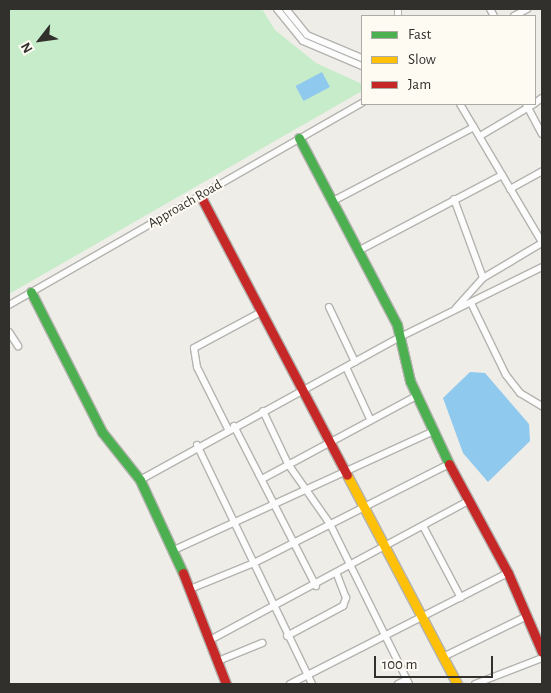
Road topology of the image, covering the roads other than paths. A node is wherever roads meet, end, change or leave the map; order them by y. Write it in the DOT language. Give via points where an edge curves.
graph roads {
  1 [pos="277,9"];
  2 [pos="286,9"];
  3 [pos="527,9"];
  4 [pos="516,15"];
  5 [pos="361,58"];
  6 [pos="361,66"];
  7 [pos="361,104"];
  8 [pos="461,105"];
  9 [pos="531,105"];
  10 [pos="474,127"];
  11 [pos="542,134"];
  12 [pos="480,136"];
  13 [pos="300,138"];
  14 [pos="542,171"];
  15 [pos="502,175"];
  16 [pos="510,189"];
  17 [pos="200,195"];
  18 [pos="454,199"];
  19 [pos="333,201"];
  20 [pos="542,243"];
  21 [pos="358,251"];
  22 [pos="542,267"];
  23 [pos="483,278"];
  24 [pos="31,292"];
  25 [pos="471,303"];
  26 [pos="9,305"];
  27 [pos="329,307"];
  28 [pos="454,311"];
  29 [pos="262,312"];
  30 [pos="9,332"];
  31 [pos="400,338"];
  32 [pos="18,346"];
  33 [pos="355,362"];
  34 [pos="346,367"];
  35 [pos="303,391"];
  36 [pos="416,396"];
  37 [pos="542,406"];
  38 [pos="262,411"];
  39 [pos="370,419"];
  40 [pos="231,428"];
  41 [pos="432,432"];
  42 [pos="329,441"];
  43 [pos="197,445"];
  44 [pos="288,464"];
  45 [pos="447,465"];
  46 [pos="347,475"];
  47 [pos="262,479"];
  48 [pos="140,480"];
  49 [pos="307,493"];
  50 [pos="468,501"];
  51 [pos="277,506"];
  52 [pos="364,506"];
  53 [pos="236,524"];
  54 [pos="330,524"];
  55 [pos="423,526"];
  56 [pos="295,542"];
  57 [pos="386,547"];
  58 [pos="174,550"];
  59 [pos="254,563"];
  60 [pos="350,567"];
  61 [pos="337,574"];
  62 [pos="508,574"];
  63 [pos="316,586"];
  64 [pos="190,589"];
  65 [pos="460,598"];
  66 [pos="274,608"];
  67 [pos="527,616"];
  68 [pos="422,618"];
  69 [pos="287,636"];
  70 [pos="385,637"];
  71 [pos="210,640"];
  72 [pos="262,643"];
  73 [pos="542,652"];
  74 [pos="443,657"];
  75 [pos="542,658"];
  76 [pos="218,661"];
  77 [pos="307,675"];
  78 [pos="408,682"];
  79 [pos="226,684"];
  80 [pos="290,684"];
  81 [pos="312,684"];
  82 [pos="398,684"];
  83 [pos="457,684"];
  84 [pos="475,684"];
  1 -- 6 [label="street" via="303,41"];
  2 -- 5 [label="street" via="307,35"];
  3 -- 4 [label="street"];
  7 -- 13 [label="street, Approach Road"];
  8 -- 10 [label="street"];
  9 -- 11 [label="street"];
  9 -- 12 [label="street"];
  10 -- 12 [label="street"];
  10 -- 19 [label="street"];
  12 -- 15 [label="street"];
  13 -- 17 [label="street, Approach Road"];
  13 -- 19 [label="street"];
  14 -- 16 [label="street"];
  15 -- 16 [label="street"];
  15 -- 18 [label="street"];
  16 -- 20 [label="street"];
  17 -- 24 [label="street, Approach Road"];
  17 -- 29 [label="street"];
  18 -- 21 [label="street"];
  18 -- 23 [label="street"];
  19 -- 21 [label="street"];
  20 -- 23 [label="street"];
  21 -- 31 [label="street"];
  22 -- 25 [label="street"];
  23 -- 28 [label="street"];
  24 -- 26 [label="street, Approach Road"];
  24 -- 48 [label="street" via="102,432"];
  25 -- 28 [label="street"];
  25 -- 37 [label="street" via="506,375 520,393"];
  27 -- 33 [label="street"];
  28 -- 31 [label="street"];
  29 -- 35 [label="street"];
  29 -- 40 [label="street" via="194,348 196,366"];
  30 -- 32 [label="street"];
  31 -- 33 [label="street"];
  31 -- 36 [label="street"];
  33 -- 34 [label="street"];
  34 -- 35 [label="street"];
  34 -- 39 [label="street"];
  35 -- 38 [label="street"];
  35 -- 42 [label="street"];
  36 -- 39 [label="street"];
  36 -- 41 [label="street"];
  38 -- 40 [label="street"];
  38 -- 44 [label="street"];
  39 -- 42 [label="street"];
  40 -- 43 [label="street"];
  40 -- 47 [label="street"];
  41 -- 45 [label="street"];
  41 -- 46 [label="street"];
  42 -- 44 [label="street"];
  42 -- 46 [label="street"];
  43 -- 48 [label="street"];
  43 -- 53 [label="street"];
  44 -- 47 [label="street"];
  44 -- 49 [label="street"];
  45 -- 50 [label="street"];
  45 -- 52 [label="street"];
  46 -- 49 [label="street"];
  46 -- 52 [label="street"];
  47 -- 51 [label="street"];
  48 -- 58 [label="street"];
  49 -- 51 [label="street"];
  49 -- 54 [label="street"];
  50 -- 55 [label="street"];
  50 -- 62 [label="street"];
  51 -- 53 [label="street"];
  51 -- 56 [label="street"];
  52 -- 54 [label="street"];
  52 -- 57 [label="street"];
  53 -- 58 [label="street"];
  53 -- 59 [label="street"];
  54 -- 56 [label="street"];
  54 -- 60 [label="street"];
  55 -- 57 [label="street"];
  55 -- 65 [label="street"];
  56 -- 59 [label="street"];
  56 -- 63 [label="street"];
  57 -- 60 [label="street"];
  57 -- 68 [label="street"];
  58 -- 64 [label="street"];
  59 -- 64 [label="street"];
  59 -- 66 [label="street"];
  60 -- 61 [label="street"];
  60 -- 70 [label="street"];
  61 -- 63 [label="street"];
  61 -- 69 [label="street" via="346,598 343,606"];
  62 -- 65 [label="street"];
  62 -- 67 [label="street"];
  63 -- 66 [label="street"];
  64 -- 71 [label="street"];
  65 -- 68 [label="street"];
  66 -- 69 [label="street"];
  66 -- 71 [label="street"];
  67 -- 73 [label="street"];
  67 -- 74 [label="street"];
  68 -- 70 [label="street"];
  68 -- 74 [label="street"];
  69 -- 77 [label="street"];
  70 -- 77 [label="street"];
  70 -- 78 [label="street"];
  71 -- 76 [label="street"];
  72 -- 76 [label="street"];
  74 -- 83 [label="street"];
  75 -- 84 [label="street"];
  76 -- 79 [label="street"];
  77 -- 80 [label="street"];
  77 -- 81 [label="street"];
  78 -- 82 [label="street"];
}
